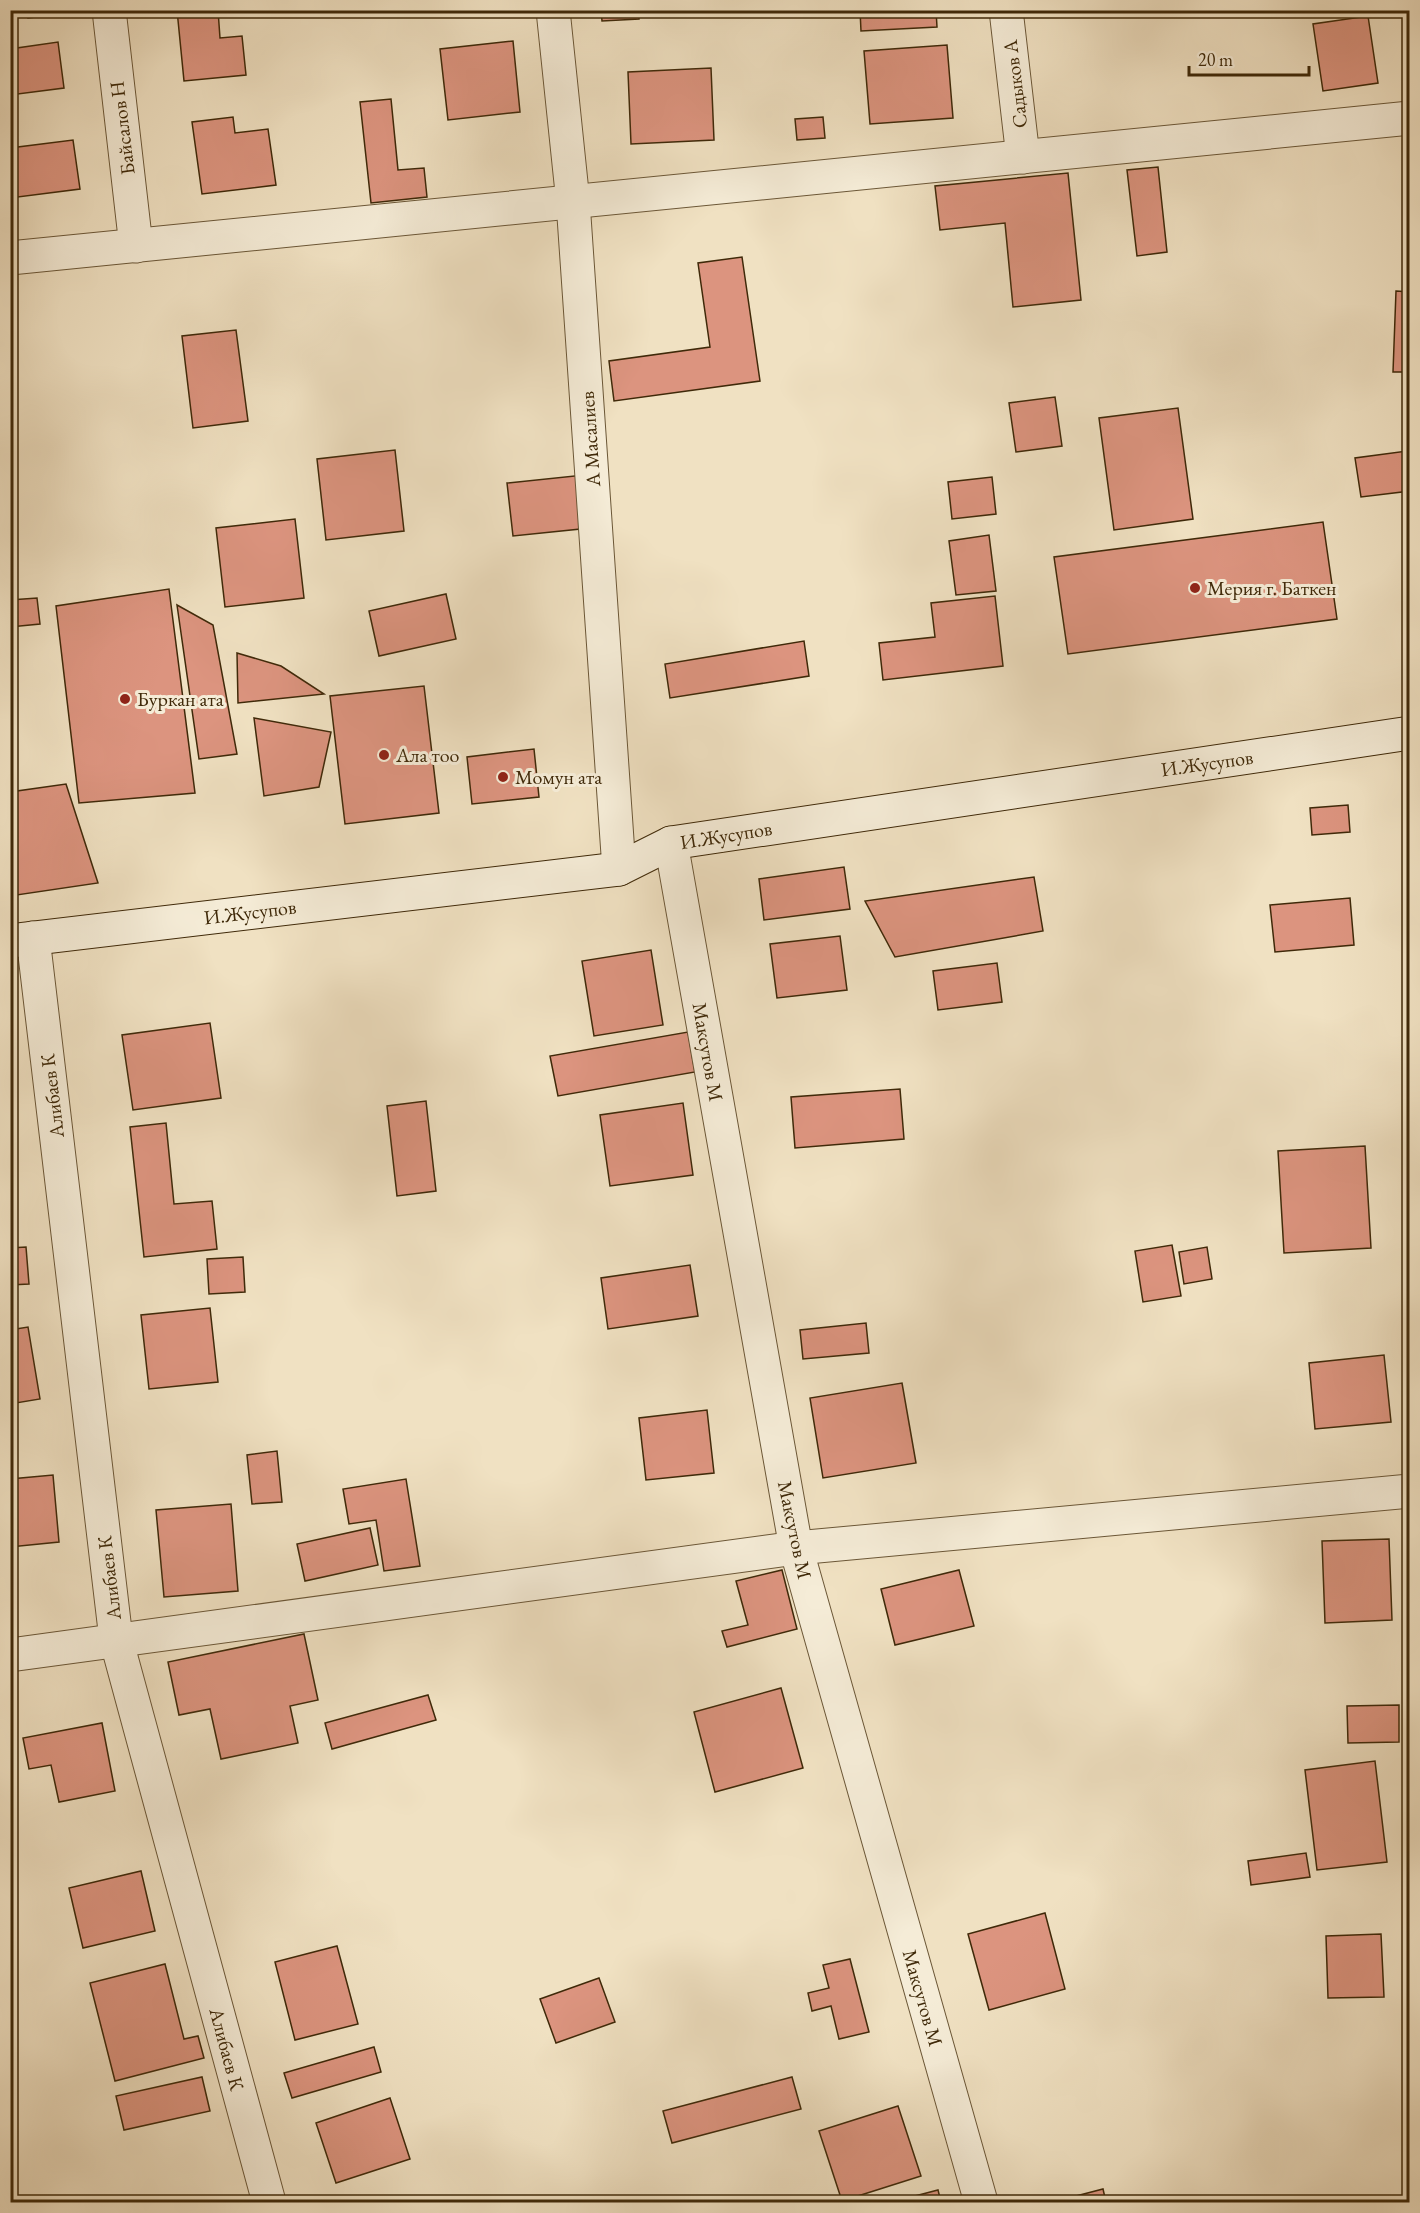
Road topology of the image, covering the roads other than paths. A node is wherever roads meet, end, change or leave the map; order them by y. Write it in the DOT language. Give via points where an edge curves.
graph roads {
  1 [pos="109,10"];
  2 [pos="553,10"];
  3 [pos="1006,10"];
  4 [pos="1410,118"];
  5 [pos="1023,157"];
  6 [pos="573,202"];
  7 [pos="136,246"];
  8 [pos="10,258"];
  9 [pos="1410,733"];
  10 [pos="671,843"];
  11 [pos="620,869"];
  12 [pos="22,939"];
  13 [pos="1410,1491"];
  14 [pos="796,1548"];
  15 [pos="116,1639"];
  16 [pos="10,1655"];
  17 [pos="269,2202"];
  18 [pos="981,2202"];
  1 -- 7 [label="street, Байсалов Н"];
  2 -- 6 [label="street, А Масалиев"];
  3 -- 5 [label="street, Садыков А"];
  4 -- 5 [label="street"];
  5 -- 6 [label="street"];
  6 -- 7 [label="street"];
  6 -- 11 [label="street, А Масалиев"];
  7 -- 8 [label="street"];
  9 -- 10 [label="street, И.Жусупов"];
  10 -- 11 [label="street, И.Жусупов"];
  10 -- 14 [label="street, Максутов М"];
  11 -- 12 [label="street, И.Жусупов"];
  12 -- 15 [label="street, Алибаев К"];
  13 -- 14 [label="street"];
  14 -- 15 [label="street"];
  14 -- 18 [label="street, Максутов М"];
  15 -- 16 [label="street"];
  15 -- 17 [label="street, Алибаев К"];
}
